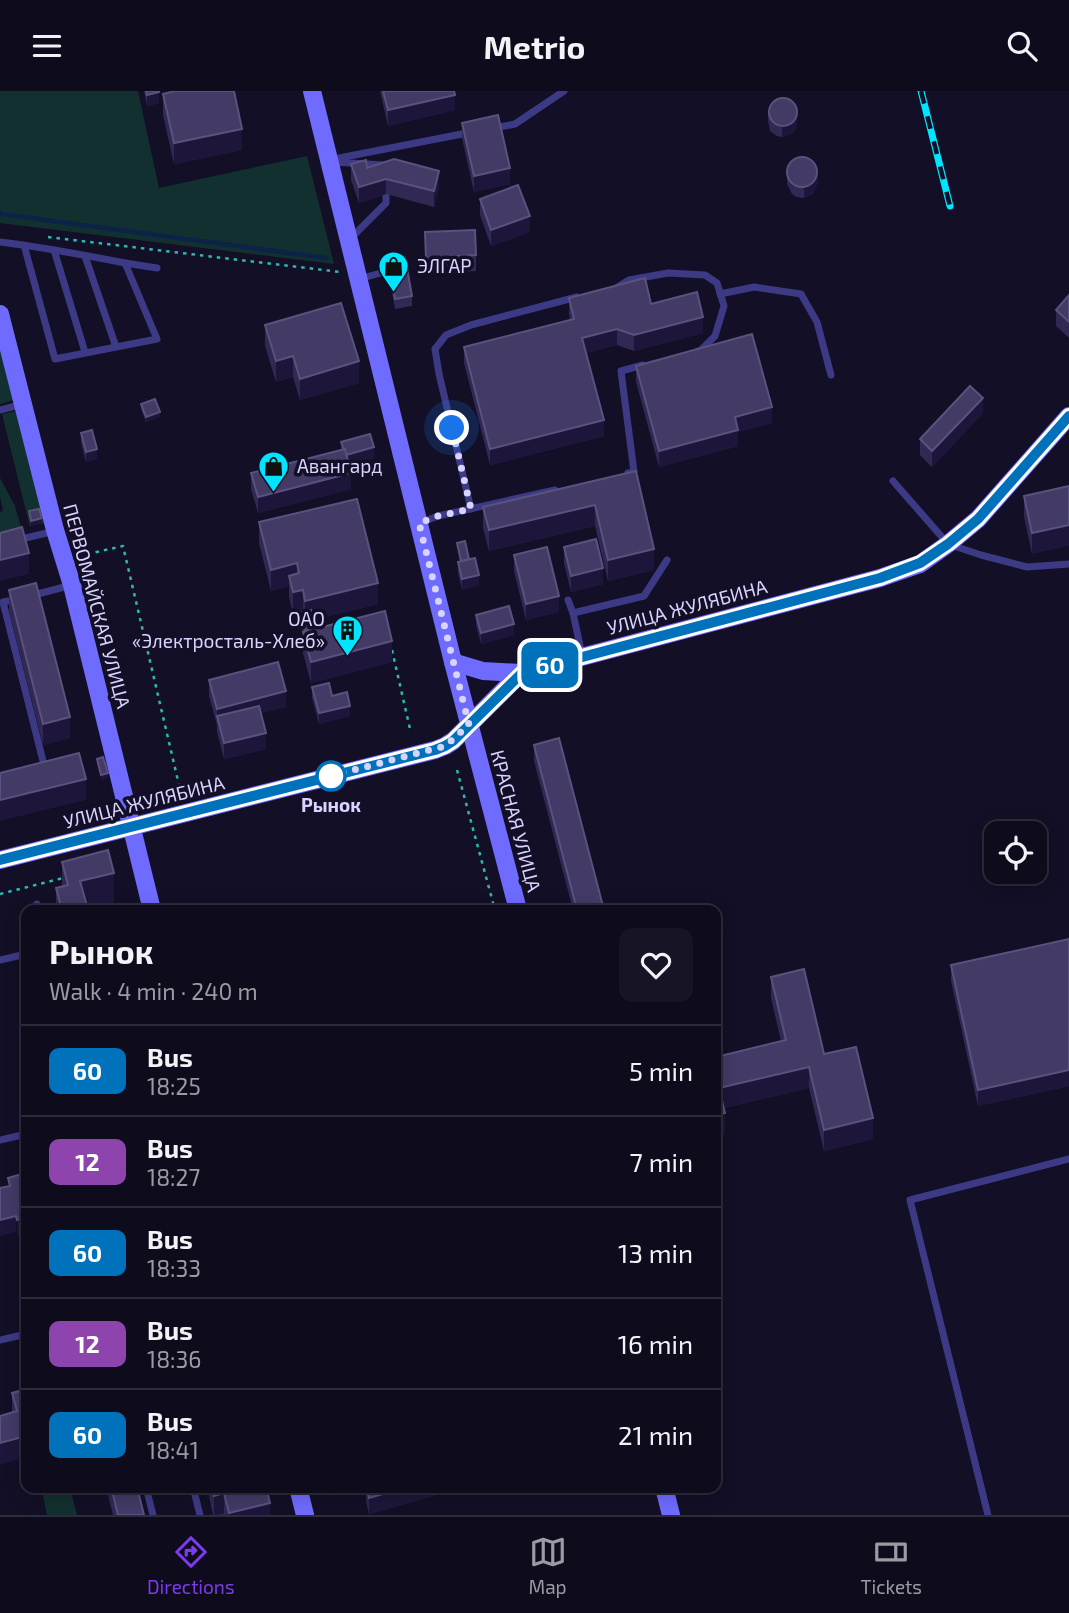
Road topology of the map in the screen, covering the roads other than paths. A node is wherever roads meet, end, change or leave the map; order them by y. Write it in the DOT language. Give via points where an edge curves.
graph roads {
  1 [pos="312,91"];
  2 [pos="564,91"];
  3 [pos="328,161"];
  4 [pos="349,241"];
  5 [pos="0,242"];
  6 [pos="24,245"];
  7 [pos="54,250"];
  8 [pos="85,256"];
  9 [pos="125,263"];
  10 [pos="157,268"];
  11 [pos="397,268"];
  12 [pos="351,276"];
  13 [pos="603,291"];
  14 [pos="720,294"];
  15 [pos="589,295"];
  16 [pos="0,314"];
  17 [pos="116,347"];
  18 [pos="85,352"];
  19 [pos="688,353"];
  20 [pos="647,364"];
  21 [pos="831,375"];
  22 [pos="24,404"];
  23 [pos="0,410"];
  24 [pos="1069,416"];
  25 [pos="621,475"];
  26 [pos="893,481"];
  27 [pos="566,487"];
  28 [pos="471,509"];
  29 [pos="419,523"];
  30 [pos="55,530"];
  31 [pos="0,544"];
  32 [pos="948,544"];
  33 [pos="667,560"];
  34 [pos="1069,564"];
  35 [pos="72,586"];
  36 [pos="568,600"];
  37 [pos="573,613"];
  38 [pos="583,656"];
  39 [pos="453,662"];
  40 [pos="522,673"];
  41 [pos="469,725"];
  42 [pos="34,774"];
  43 [pos="132,827"];
  44 [pos="0,860"];
  45 [pos="151,905"];
  46 [pos="517,905"];
  47 [pos="21,955"];
  48 [pos="0,960"];
  49 [pos="21,1135"];
  50 [pos="0,1140"];
  51 [pos="1069,1159"];
  52 [pos="21,1334"];
  53 [pos="0,1340"];
  54 [pos="148,1493"];
  55 [pos="194,1493"];
  56 [pos="300,1493"];
  57 [pos="666,1493"];
  58 [pos="153,1515"];
  59 [pos="200,1515"];
  60 [pos="305,1515"];
  61 [pos="671,1515"];
  62 [pos="988,1515"];
  1 -- 3 [label="main road, КРАСНАЯ УЛИЦА"];
  2 -- 3 [label="lane" via="515,124"];
  3 -- 4 [label="main road, КРАСНАЯ УЛИЦА"];
  3 -- 4 [label="lane" via="386,165 386,203"];
  4 -- 12 [label="main road, КРАСНАЯ УЛИЦА"];
  5 -- 6 [label="lane"];
  6 -- 7 [label="lane"];
  6 -- 18 [label="lane" via="55,359"];
  7 -- 8 [label="lane"];
  7 -- 18 [label="lane"];
  8 -- 9 [label="lane"];
  8 -- 17 [label="lane"];
  9 -- 10 [label="lane"];
  9 -- 17 [label="lane" via="157,339"];
  11 -- 12 [label="lane"];
  12 -- 29 [label="main road, КРАСНАЯ УЛИЦА"];
  13 -- 14 [label="lane" via="629,280 668,273 705,275 718,282"];
  14 -- 19 [label="lane" via="723,306 715,336 701,350"];
  14 -- 21 [label="lane" via="754,288 801,294 817,322"];
  15 -- 28 [label="lane" via="471,325 446,335 435,349"];
  16 -- 22 [label="main road, ПЕРВОМАЙСКАЯ УЛИЦА"];
  17 -- 18 [label="lane"];
  20 -- 25 [label="lane" via="621,371 634,472"];
  22 -- 23 [label="lane"];
  22 -- 30 [label="main road, ПЕРВОМАЙСКАЯ УЛИЦА"];
  24 -- 32 [label="main road, УЛИЦА ЖУЛЯБИНА" via="978,519"];
  26 -- 32 [label="lane"];
  27 -- 28 [label="lane"];
  28 -- 29 [label="lane"];
  29 -- 39 [label="main road, КРАСНАЯ УЛИЦА"];
  30 -- 31 [label="lane"];
  30 -- 35 [label="main road, ПЕРВОМАЙСКАЯ УЛИЦА"];
  32 -- 34 [label="lane" via="1027,567"];
  32 -- 38 [label="main road, УЛИЦА ЖУЛЯБИНА" via="920,563 880,578"];
  33 -- 37 [label="lane" via="644,596"];
  35 -- 42 [label="lane" via="3,602 46,771"];
  35 -- 43 [label="main road, ПЕРВОМАЙСКАЯ УЛИЦА"];
  36 -- 37 [label="lane"];
  37 -- 38 [label="lane"];
  38 -- 40 [label="main road, УЛИЦА ЖУЛЯБИНА"];
  39 -- 40 [label="main road" via="483,671"];
  39 -- 41 [label="main road, КРАСНАЯ УЛИЦА"];
  40 -- 41 [label="main road, УЛИЦА ЖУЛЯБИНА"];
  41 -- 43 [label="main road, УЛИЦА ЖУЛЯБИНА" via="435,750"];
  41 -- 46 [label="main road, КРАСНАЯ УЛИЦА"];
  43 -- 44 [label="main road, УЛИЦА ЖУЛЯБИНА"];
  43 -- 45 [label="main road, ПЕРВОМАЙСКАЯ УЛИЦА"];
  47 -- 48 [label="lane"];
  49 -- 50 [label="lane"];
  51 -- 62 [label="lane" via="910,1200"];
  52 -- 53 [label="lane"];
  54 -- 58 [label="lane"];
  55 -- 59 [label="lane"];
  56 -- 60 [label="main road"];
  57 -- 61 [label="main road"];
}
